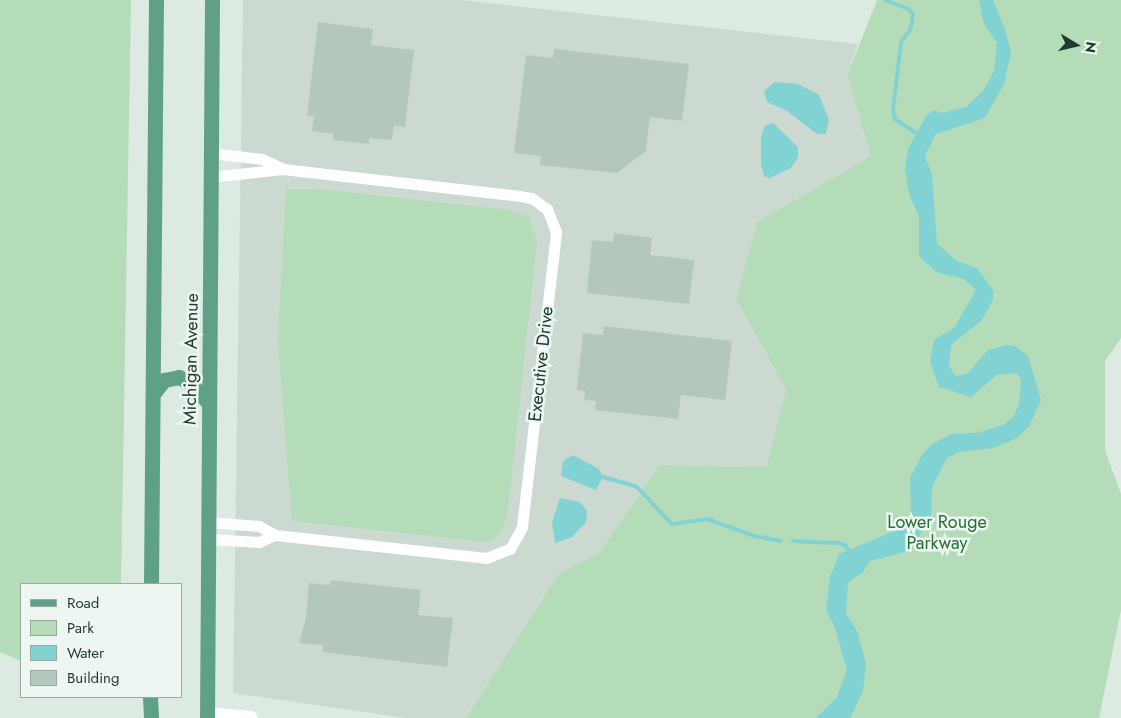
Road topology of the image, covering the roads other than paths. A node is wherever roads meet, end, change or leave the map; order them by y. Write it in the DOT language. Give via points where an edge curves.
graph roads {
  1 [pos="156,0"];
  2 [pos="212,0"];
  3 [pos="211,153"];
  4 [pos="283,169"];
  5 [pos="211,177"];
  6 [pos="153,394"];
  7 [pos="209,403"];
  8 [pos="209,522"];
  9 [pos="276,535"];
  10 [pos="208,539"];
  11 [pos="151,583"];
  12 [pos="150,698"];
  13 [pos="207,716"];
  14 [pos="151,718"];
  15 [pos="251,718"];
  1 -- 6 [label="main road"];
  2 -- 3 [label="main road, Michigan Avenue"];
  3 -- 4 [label="street, Executive Drive" via="262,159"];
  3 -- 5 [label="main road, Michigan Avenue"];
  4 -- 5 [label="street, Executive Drive"];
  4 -- 9 [label="street, Executive Drive" via="531,198 547,209 556,232 522,527 510,549 486,558"];
  5 -- 7 [label="main road, Michigan Avenue"];
  6 -- 7 [label="main road" via="164,380 179,377 191,384"];
  6 -- 11 [label="main road"];
  7 -- 8 [label="main road, Michigan Avenue"];
  8 -- 9 [label="street, Executive Drive" via="259,526"];
  8 -- 10 [label="main road, Michigan Avenue"];
  9 -- 10 [label="street, Executive Drive" via="259,542"];
  10 -- 13 [label="main road, Michigan Avenue"];
  12 -- 14 [label="main road"];
  13 -- 15 [label="street"];
}
